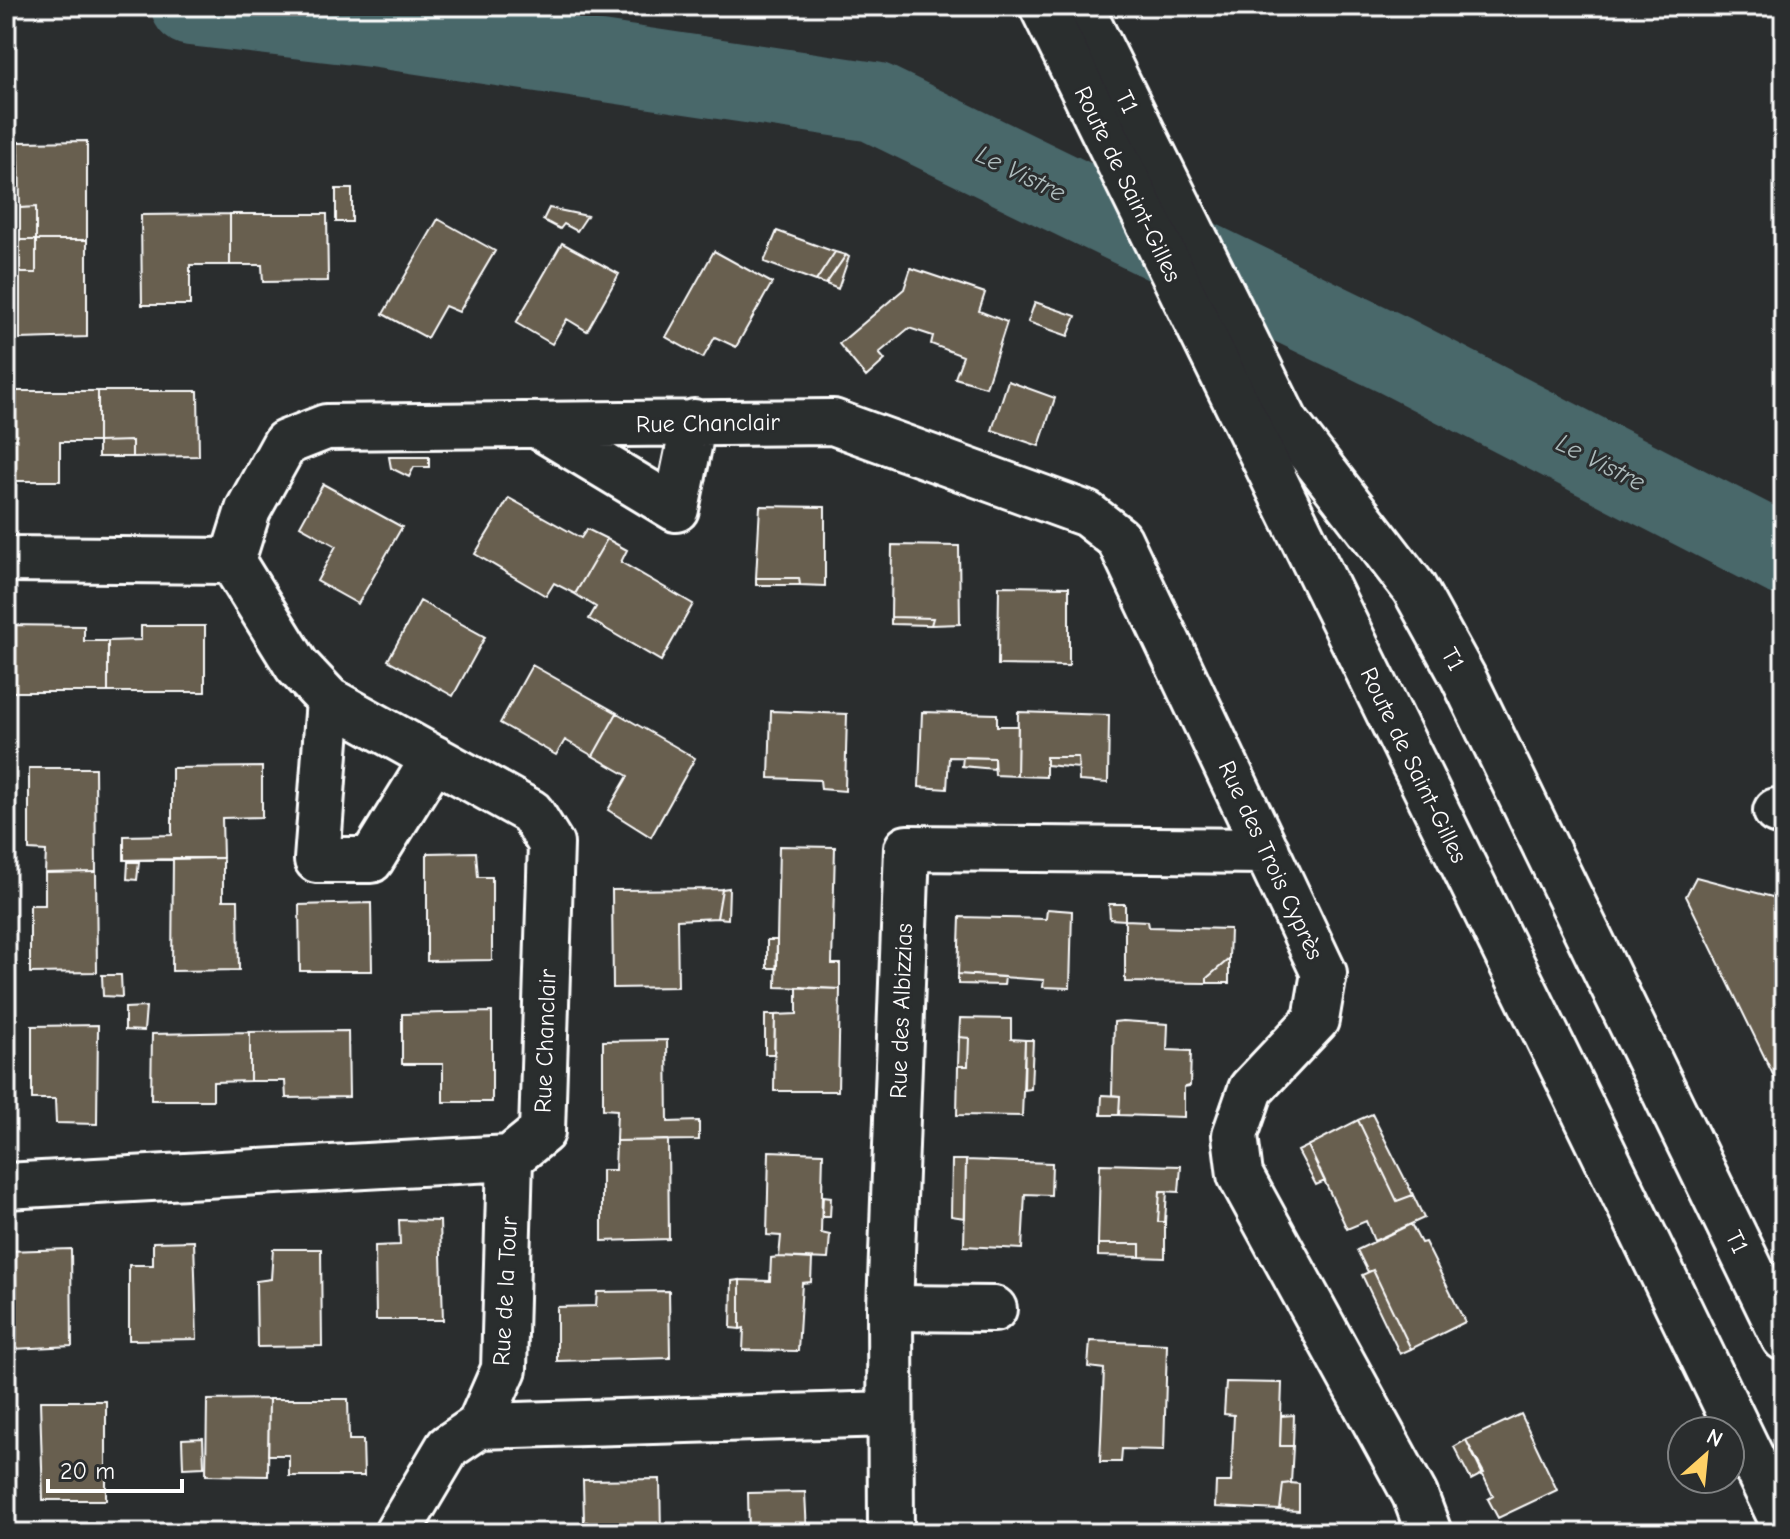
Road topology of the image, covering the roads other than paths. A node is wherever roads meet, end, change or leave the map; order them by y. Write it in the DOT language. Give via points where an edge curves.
graph roads {
  1 [pos="1042,6"];
  2 [pos="1080,6"];
  3 [pos="1126,139"];
  4 [pos="694,422"];
  5 [pos="833,422"];
  6 [pos="540,427"];
  7 [pos="1269,429"];
  8 [pos="6,559"];
  9 [pos="232,561"];
  10 [pos="329,700"];
  11 [pos="434,758"];
  12 [pos="1267,851"];
  13 [pos="510,1158"];
  14 [pos="6,1186"];
  15 [pos="890,1308"];
  16 [pos="994,1309"];
  17 [pos="1784,1338"];
  18 [pos="890,1414"];
  19 [pos="479,1426"];
  20 [pos="1784,1525"];
  21 [pos="397,1533"];
  22 [pos="891,1533"];
  23 [pos="1429,1533"];
  1 -- 3 [label="street, Route de Saint-Gilles"];
  2 -- 3 [label="street, T1 / T1"];
  3 -- 7 [label="street, Route de Saint-Gilles"];
  4 -- 5 [label="street, Rue Chanclair"];
  4 -- 6 [label="street, Rue Chanclair"];
  4 -- 6 [label="street" via="676,509"];
  5 -- 12 [label="street, Rue des Trois Cyprès" via="1087,514 1119,539"];
  6 -- 9 [label="street, Rue Chanclair" via="326,427 285,443 248,510"];
  7 -- 17 [label="street, T1 / T1" via="1414,588 1463,677"];
  7 -- 20 [label="street, Route de Saint-Gilles" via="1566,1074"];
  8 -- 9 [label="street"];
  9 -- 10 [label="street, Rue Chanclair" via="297,666"];
  10 -- 11 [label="street, Rue Chanclair"];
  10 -- 11 [label="street" via="317,860 371,860"];
  11 -- 13 [label="street, Rue Chanclair" via="531,812 551,844 542,1132"];
  12 -- 15 [label="street, Rue des Albizzias" via="907,848"];
  12 -- 23 [label="street, Rue des Trois Cyprès" via="1324,973 1316,1020 1251,1089 1235,1135 1240,1175 1415,1495"];
  13 -- 14 [label="street"];
  13 -- 19 [label="street, Rue de la Tour" via="504,1369"];
  15 -- 16 [label="street"];
  15 -- 18 [label="street, Rue des Albizzias"];
  18 -- 19 [label="street"];
  18 -- 22 [label="street, Rue des Albizzias"];
  19 -- 21 [label="street" via="448,1447"];
}
